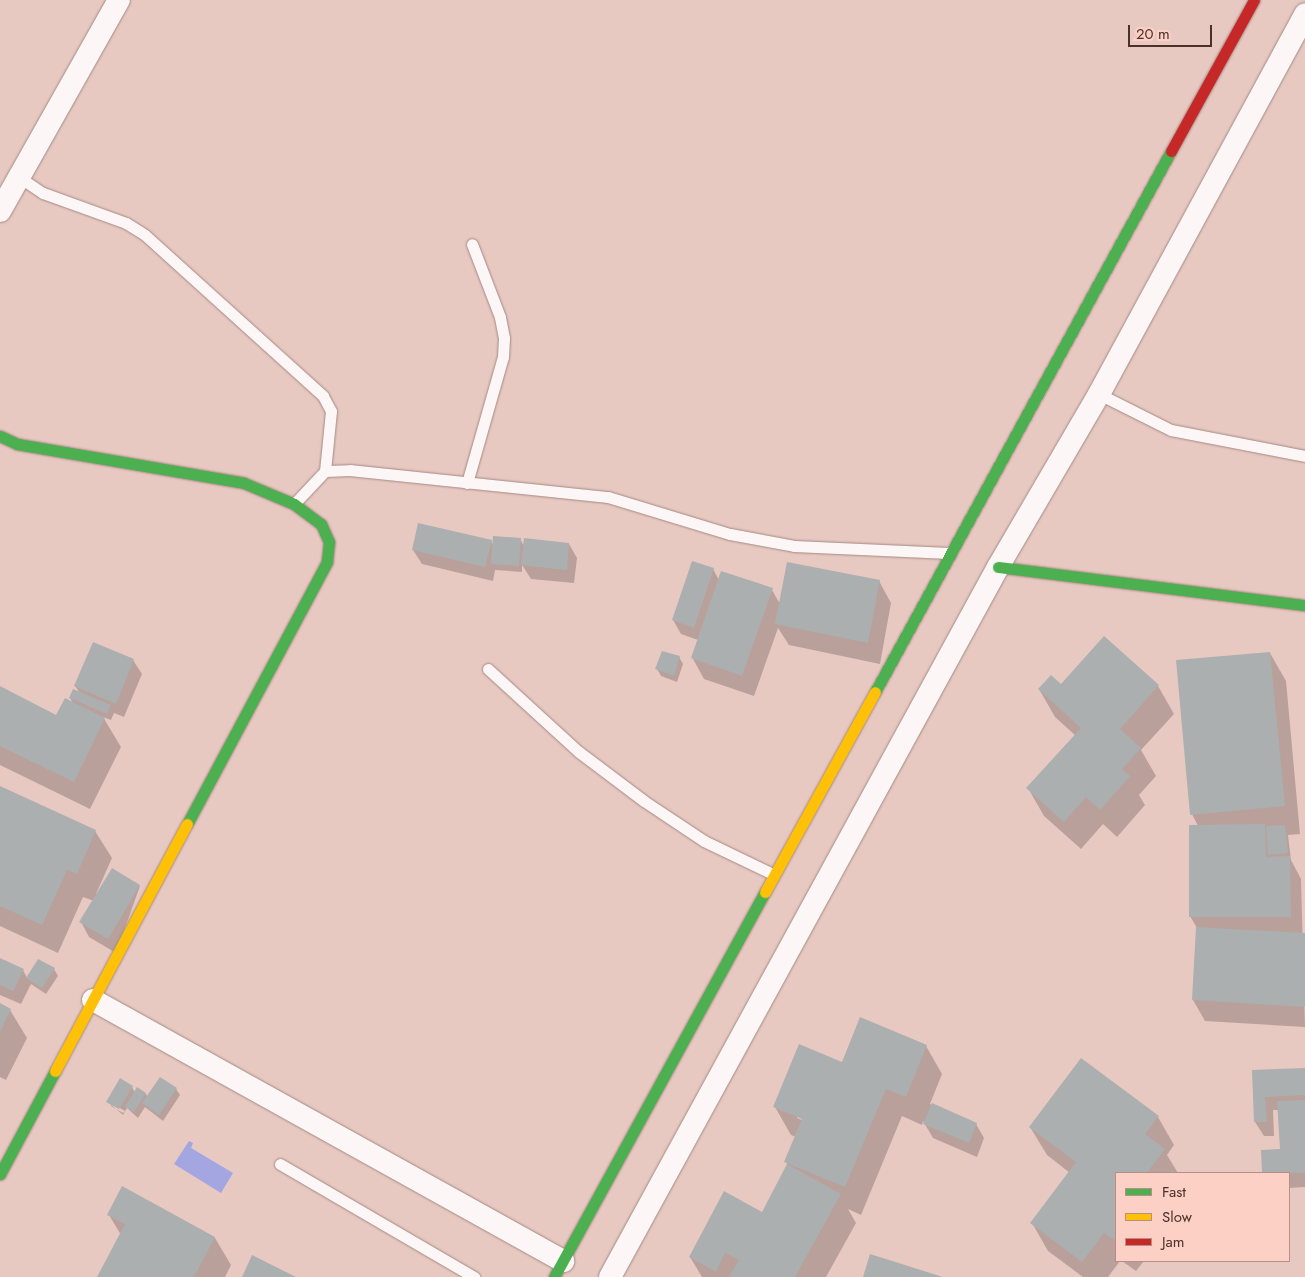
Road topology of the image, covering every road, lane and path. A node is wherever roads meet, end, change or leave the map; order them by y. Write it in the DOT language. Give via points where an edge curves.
graph roads {
  1 [pos="119,0"];
  2 [pos="1254,0"];
  3 [pos="1305,14"];
  4 [pos="19,177"];
  5 [pos="0,211"];
  6 [pos="472,244"];
  7 [pos="1099,394"];
  8 [pos="0,436"];
  9 [pos="1305,456"];
  10 [pos="325,471"];
  11 [pos="467,483"];
  12 [pos="294,504"];
  13 [pos="954,554"];
  14 [pos="998,567"];
  15 [pos="1305,605"];
  16 [pos="488,669"];
  17 [pos="773,874"];
  18 [pos="93,1000"];
  19 [pos="280,1164"];
  20 [pos="0,1174"];
  21 [pos="559,1269"];
  22 [pos="474,1277"];
  23 [pos="610,1277"];
  1 -- 4 [label="street"];
  2 -- 13 [label="street" via="1051,368"];
  3 -- 7 [label="street"];
  4 -- 5 [label="street"];
  4 -- 10 [label="lane" via="44,193 126,223 145,236 323,396 331,411"];
  6 -- 11 [label="lane" via="500,317 504,338 502,357"];
  7 -- 9 [label="lane" via="1171,430"];
  7 -- 14 [label="street"];
  8 -- 12 [label="street" via="17,444 244,483"];
  10 -- 11 [label="lane" via="350,470"];
  10 -- 12 [label="lane"];
  11 -- 13 [label="lane" via="608,497 730,534 794,546"];
  12 -- 18 [label="street" via="321,524 329,542 327,562"];
  13 -- 17 [label="street"];
  14 -- 15 [label="street"];
  14 -- 23 [label="street"];
  16 -- 17 [label="lane" via="579,752 644,801 704,841"];
  17 -- 21 [label="street"];
  18 -- 20 [label="street"];
  18 -- 21 [label="street"];
  19 -- 22 [label="lane"];
}
